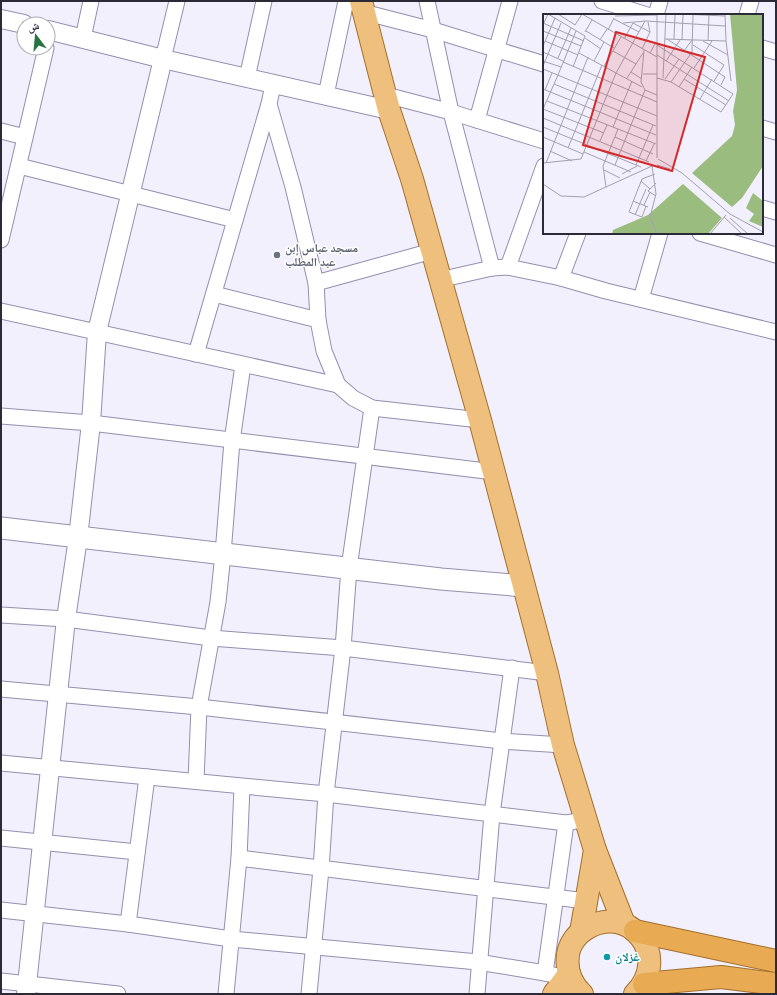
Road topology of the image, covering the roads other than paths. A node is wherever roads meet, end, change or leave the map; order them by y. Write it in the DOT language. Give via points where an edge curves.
graph roads {
  1 [pos="91,1"];
  2 [pos="177,1"];
  3 [pos="264,1"];
  4 [pos="427,1"];
  5 [pos="510,1"];
  6 [pos="602,1"];
  7 [pos="660,1"];
  8 [pos="751,1"];
  9 [pos="357,5"];
  10 [pos="644,14"];
  11 [pos="656,14"];
  12 [pos="747,14"];
  13 [pos="1,19"];
  14 [pos="16,22"];
  15 [pos="433,30"];
  16 [pos="56,34"];
  17 [pos="83,38"];
  18 [pos="763,48"];
  19 [pos="496,50"];
  20 [pos="776,52"];
  21 [pos="44,56"];
  22 [pos="163,59"];
  23 [pos="543,64"];
  24 [pos="247,78"];
  25 [pos="273,85"];
  26 [pos="326,95"];
  27 [pos="388,103"];
  28 [pos="269,104"];
  29 [pos="450,112"];
  30 [pos="477,120"];
  31 [pos="763,128"];
  32 [pos="1,130"];
  33 [pos="776,132"];
  34 [pos="25,137"];
  35 [pos="543,141"];
  36 [pos="19,166"];
  37 [pos="543,169"];
  38 [pos="129,194"];
  39 [pos="763,208"];
  40 [pos="776,212"];
  41 [pos="235,220"];
  42 [pos="578,234"];
  43 [pos="660,234"];
  44 [pos="703,234"];
  45 [pos="1,240"];
  46 [pos="432,251"];
  47 [pos="776,255"];
  48 [pos="508,267"];
  49 [pos="492,268"];
  50 [pos="561,278"];
  51 [pos="439,280"];
  52 [pos="316,283"];
  53 [pos="214,294"];
  54 [pos="641,299"];
  55 [pos="1,311"];
  56 [pos="318,320"];
  57 [pos="97,332"];
  58 [pos="776,332"];
  59 [pos="196,354"];
  60 [pos="243,364"];
  61 [pos="338,385"];
  62 [pos="372,408"];
  63 [pos="1,416"];
  64 [pos="480,420"];
  65 [pos="91,423"];
  66 [pos="232,441"];
  67 [pos="366,457"];
  68 [pos="494,472"];
  69 [pos="1,528"];
  70 [pos="78,538"];
  71 [pos="223,554"];
  72 [pos="349,568"];
  73 [pos="524,586"];
  74 [pos="1,614"];
  75 [pos="66,619"];
  76 [pos="211,638"];
  77 [pos="344,648"];
  78 [pos="512,668"];
  79 [pos="547,673"];
  80 [pos="1,688"];
  81 [pos="58,695"];
  82 [pos="199,707"];
  83 [pos="335,724"];
  84 [pos="502,741"];
  85 [pos="563,746"];
  86 [pos="1,763"];
  87 [pos="52,767"];
  88 [pos="147,777"];
  89 [pos="196,781"];
  90 [pos="242,787"];
  91 [pos="326,794"];
  92 [pos="492,814"];
  93 [pos="587,819"];
  94 [pos="566,823"];
  95 [pos="1,838"];
  96 [pos="44,842"];
  97 [pos="595,850"];
  98 [pos="137,852"];
  99 [pos="239,858"];
  100 [pos="322,868"];
  101 [pos="487,889"];
  102 [pos="555,897"];
  103 [pos="586,901"];
  104 [pos="1,910"];
  105 [pos="35,913"];
  106 [pos="128,924"];
  107 [pos="630,927"];
  108 [pos="581,932"];
  109 [pos="231,939"];
  110 [pos="313,946"];
  111 [pos="776,960"];
  112 [pos="478,962"];
  113 [pos="545,973"];
  114 [pos="1,981"];
  115 [pos="563,982"];
  116 [pos="776,984"];
  117 [pos="27,989"];
  118 [pos="641,990"];
  119 [pos="118,994"];
  120 [pos="226,994"];
  121 [pos="309,994"];
  122 [pos="477,994"];
  123 [pos="582,994"];
  1 -- 17 [label="street"];
  2 -- 22 [label="street"];
  3 -- 24 [label="street"];
  4 -- 15 [label="street"];
  5 -- 19 [label="street"];
  6 -- 10 [label="street"];
  7 -- 11 [label="street"];
  8 -- 12 [label="street"];
  9 -- 15 [label="street"];
  9 -- 26 [label="street"];
  9 -- 27 [label="main road"];
  13 -- 14 [label="street"];
  15 -- 19 [label="street"];
  15 -- 29 [label="street"];
  16 -- 17 [label="street"];
  17 -- 22 [label="street"];
  18 -- 20 [label="street"];
  19 -- 23 [label="street"];
  19 -- 30 [label="street"];
  21 -- 34 [label="street"];
  22 -- 24 [label="street"];
  22 -- 38 [label="street"];
  24 -- 25 [label="street"];
  25 -- 26 [label="street"];
  25 -- 28 [label="street"];
  26 -- 27 [label="street"];
  27 -- 29 [label="street"];
  27 -- 46 [label="main road"];
  28 -- 41 [label="street"];
  28 -- 52 [label="street" via="293,187"];
  29 -- 30 [label="street"];
  29 -- 49 [label="street"];
  30 -- 35 [label="street"];
  31 -- 33 [label="street"];
  32 -- 34 [label="street"];
  34 -- 36 [label="street"];
  36 -- 38 [label="street"];
  36 -- 45 [label="street"];
  37 -- 48 [label="street"];
  38 -- 41 [label="street"];
  38 -- 57 [label="street"];
  39 -- 40 [label="street"];
  41 -- 53 [label="street"];
  42 -- 50 [label="street"];
  43 -- 54 [label="street"];
  44 -- 47 [label="street"];
  46 -- 51 [label="main road"];
  46 -- 52 [label="street"];
  48 -- 49 [label="street"];
  48 -- 50 [label="street"];
  49 -- 51 [label="street"];
  50 -- 54 [label="street"];
  51 -- 64 [label="main road"];
  52 -- 56 [label="street"];
  53 -- 56 [label="street"];
  53 -- 59 [label="street"];
  54 -- 58 [label="street"];
  55 -- 57 [label="street"];
  56 -- 61 [label="street" via="324,352"];
  57 -- 59 [label="street"];
  57 -- 65 [label="street"];
  59 -- 60 [label="street"];
  60 -- 61 [label="street"];
  60 -- 66 [label="street"];
  61 -- 62 [label="street" via="353,398"];
  62 -- 64 [label="street"];
  62 -- 67 [label="street"];
  63 -- 65 [label="street"];
  64 -- 68 [label="main road"];
  65 -- 66 [label="street"];
  65 -- 70 [label="street"];
  66 -- 67 [label="street"];
  66 -- 71 [label="street"];
  67 -- 68 [label="street"];
  67 -- 72 [label="street"];
  68 -- 73 [label="main road"];
  69 -- 70 [label="main road"];
  70 -- 71 [label="main road"];
  70 -- 75 [label="street"];
  71 -- 72 [label="main road"];
  71 -- 76 [label="street"];
  72 -- 73 [label="main road"];
  72 -- 77 [label="street"];
  73 -- 79 [label="main road"];
  74 -- 75 [label="street"];
  75 -- 76 [label="street"];
  75 -- 81 [label="street"];
  76 -- 77 [label="street"];
  76 -- 82 [label="street"];
  77 -- 78 [label="street"];
  77 -- 83 [label="street"];
  78 -- 79 [label="street"];
  78 -- 84 [label="street"];
  79 -- 85 [label="main road"];
  80 -- 81 [label="street"];
  81 -- 82 [label="street"];
  81 -- 87 [label="street"];
  82 -- 83 [label="street"];
  82 -- 89 [label="street"];
  83 -- 84 [label="street"];
  83 -- 91 [label="street"];
  84 -- 85 [label="street"];
  84 -- 92 [label="street"];
  85 -- 93 [label="main road"];
  86 -- 87 [label="street"];
  87 -- 88 [label="street"];
  87 -- 96 [label="street"];
  88 -- 89 [label="street"];
  88 -- 98 [label="street"];
  89 -- 90 [label="street"];
  90 -- 91 [label="street"];
  90 -- 99 [label="street"];
  91 -- 92 [label="street"];
  91 -- 100 [label="street"];
  92 -- 94 [label="street"];
  92 -- 101 [label="street"];
  93 -- 94 [label="street"];
  93 -- 97 [label="main road"];
  94 -- 102 [label="street"];
  95 -- 96 [label="street"];
  96 -- 98 [label="street"];
  96 -- 105 [label="street"];
  97 -- 103 [label="main road"];
  97 -- 107 [label="main road"];
  98 -- 106 [label="street"];
  99 -- 100 [label="street"];
  99 -- 109 [label="street"];
  100 -- 101 [label="street"];
  100 -- 110 [label="street"];
  101 -- 102 [label="street"];
  101 -- 112 [label="street"];
  102 -- 103 [label="street"];
  102 -- 113 [label="street"];
  103 -- 108 [label="main road"];
  104 -- 105 [label="street"];
  105 -- 106 [label="street"];
  105 -- 117 [label="street"];
  106 -- 109 [label="street"];
  107 -- 108 [label="main road" via="613,922 601,922"];
  107 -- 111 [label="highway"];
  107 -- 118 [label="main road" via="643,939 648,950 649,973"];
  108 -- 115 [label="main road" via="573,941 569,952"];
  109 -- 110 [label="street"];
  109 -- 120 [label="street"];
  110 -- 112 [label="street"];
  110 -- 121 [label="street"];
  112 -- 113 [label="street"];
  112 -- 122 [label="street"];
  113 -- 115 [label="street"];
  114 -- 117 [label="street"];
  115 -- 123 [label="main road" via="573,985"];
  116 -- 118 [label="highway" via="721,977"];
  117 -- 119 [label="street"];
}
